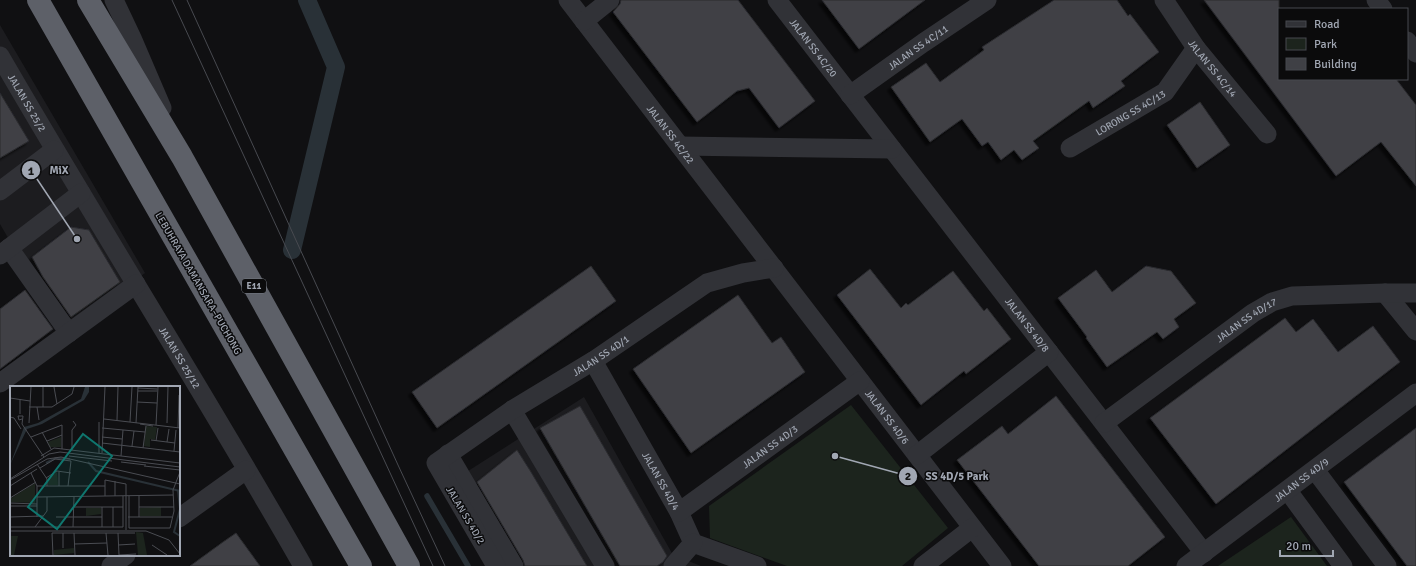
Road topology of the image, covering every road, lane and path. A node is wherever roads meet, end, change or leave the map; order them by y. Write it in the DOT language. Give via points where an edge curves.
graph roads {
  1 [pos="38,0"];
  2 [pos="88,0"];
  3 [pos="114,0"];
  4 [pos="568,0"];
  5 [pos="610,0"];
  6 [pos="777,0"];
  7 [pos="987,0"];
  8 [pos="1164,0"];
  9 [pos="1376,0"];
  10 [pos="1382,8"];
  11 [pos="584,21"];
  12 [pos="1408,42"];
  13 [pos="1196,48"];
  14 [pos="1416,53"];
  15 [pos="0,56"];
  16 [pos="850,95"];
  17 [pos="1267,134"];
  18 [pos="680,146"];
  19 [pos="1070,148"];
  20 [pos="892,149"];
  21 [pos="54,150"];
  22 [pos="182,157"];
  23 [pos="0,190"];
  24 [pos="81,192"];
  25 [pos="4,251"];
  26 [pos="774,268"];
  27 [pos="136,284"];
  28 [pos="1385,293"];
  29 [pos="1416,293"];
  30 [pos="1416,331"];
  31 [pos="69,333"];
  32 [pos="1049,352"];
  33 [pos="593,361"];
  34 [pos="860,381"];
  35 [pos="0,384"];
  36 [pos="1416,393"];
  37 [pos="512,410"];
  38 [pos="1104,423"];
  39 [pos="917,455"];
  40 [pos="442,459"];
  41 [pos="246,470"];
  42 [pos="1315,470"];
  43 [pos="1288,490"];
  44 [pos="680,512"];
  45 [pos="180,517"];
  46 [pos="972,528"];
  47 [pos="694,542"];
  48 [pos="1204,553"];
  49 [pos="125,556"];
  50 [pos="299,564"];
  51 [pos="111,566"];
  52 [pos="361,566"];
  53 [pos="409,566"];
  54 [pos="496,566"];
  55 [pos="514,566"];
  56 [pos="605,566"];
  57 [pos="673,566"];
  58 [pos="757,566"];
  59 [pos="923,566"];
  60 [pos="1002,566"];
  61 [pos="1186,566"];
  62 [pos="1343,566"];
  63 [pos="1387,566"];
  1 -- 52 [label="highway, LEBUHRAYA DAMANSARA–PUCHONG"];
  2 -- 22 [label="highway, E11"];
  3 -- 22 [label="street"];
  4 -- 11 [label="street, JALAN SS 4C/22"];
  5 -- 11 [label="street"];
  6 -- 16 [label="street, JALAN SS 4C/20"];
  7 -- 16 [label="street, JALAN SS 4C/11"];
  8 -- 13 [label="street, JALAN SS 4C/14"];
  9 -- 10 [label="street"];
  11 -- 18 [label="street, JALAN SS 4C/22"];
  12 -- 14 [label="street"];
  13 -- 17 [label="street, JALAN SS 4C/14"];
  13 -- 19 [label="street, LORONG SS 4C/13" via="1165,92"];
  15 -- 21 [label="street, JALAN SS 25/2"];
  16 -- 20 [label="street, JALAN SS 4D/8"];
  18 -- 20 [label="street"];
  18 -- 26 [label="street, JALAN SS 4C/22"];
  20 -- 32 [label="street, JALAN SS 4D/8"];
  21 -- 23 [label="street"];
  21 -- 24 [label="street, JALAN SS 25/12"];
  22 -- 53 [label="highway, E11"];
  24 -- 25 [label="street"];
  24 -- 27 [label="street, JALAN SS 25/12"];
  25 -- 31 [label="street"];
  26 -- 33 [label="street, JALAN SS 4D/1" via="742,273 707,283"];
  26 -- 34 [label="street, JALAN SS 4D/6"];
  27 -- 31 [label="street"];
  27 -- 41 [label="street, JALAN SS 25/12"];
  28 -- 29 [label="street, JALAN SS 4D/17"];
  28 -- 30 [label="street"];
  28 -- 38 [label="street, JALAN SS 4D/17" via="1292,296 1272,302 1253,313"];
  31 -- 35 [label="street"];
  32 -- 38 [label="street, JALAN SS 4D/8"];
  32 -- 39 [label="street"];
  33 -- 37 [label="street, JALAN SS 4D/1"];
  33 -- 44 [label="street, JALAN SS 4D/4"];
  34 -- 39 [label="street, JALAN SS 4D/6"];
  34 -- 44 [label="street, JALAN SS 4D/3"];
  36 -- 42 [label="street, JALAN SS 4D/9"];
  37 -- 40 [label="street, JALAN SS 4D/1"];
  37 -- 56 [label="street"];
  38 -- 48 [label="street, JALAN SS 4D/8"];
  39 -- 46 [label="street, JALAN SS 4D/6"];
  40 -- 54 [label="street, JALAN SS 4D/2"];
  40 -- 55 [label="street"];
  41 -- 45 [label="street"];
  41 -- 50 [label="street, JALAN SS 25/12"];
  42 -- 43 [label="street, JALAN SS 4D/9"];
  42 -- 63 [label="street"];
  43 -- 48 [label="street, JALAN SS 4D/9"];
  43 -- 62 [label="street"];
  44 -- 47 [label="street, JALAN SS 4D/4"];
  46 -- 59 [label="street"];
  46 -- 60 [label="street, JALAN SS 4D/6"];
  47 -- 57 [label="street"];
  47 -- 58 [label="street"];
  48 -- 61 [label="street, JALAN SS 4D/9"];
  49 -- 51 [label="street"];
}
